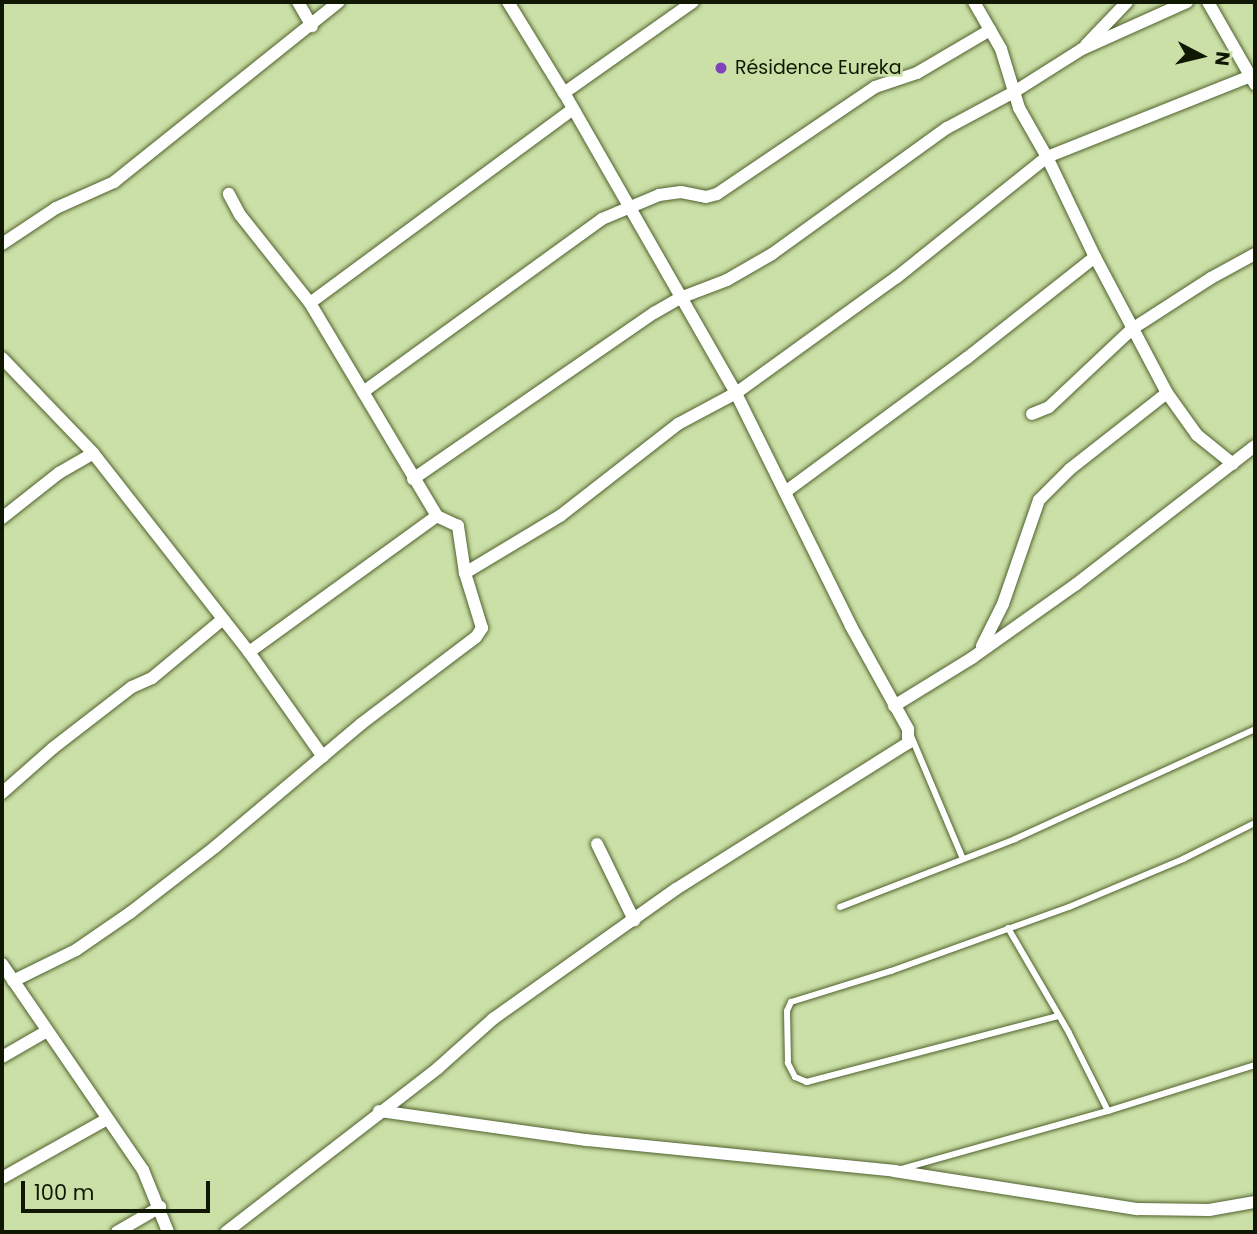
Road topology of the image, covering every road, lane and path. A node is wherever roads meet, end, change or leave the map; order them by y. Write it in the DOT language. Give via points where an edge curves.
graph roads {
  1 [pos="298,2"];
  2 [pos="339,2"];
  3 [pos="508,2"];
  4 [pos="692,2"];
  5 [pos="974,2"];
  6 [pos="1127,2"];
  7 [pos="1187,2"];
  8 [pos="1208,2"];
  9 [pos="312,26"];
  10 [pos="990,30"];
  11 [pos="1082,50"];
  12 [pos="1253,80"];
  13 [pos="1014,92"];
  14 [pos="564,93"];
  15 [pos="573,109"];
  16 [pos="1047,157"];
  17 [pos="229,194"];
  18 [pos="626,207"];
  19 [pos="2,244"];
  20 [pos="1255,254"];
  21 [pos="1095,257"];
  22 [pos="680,298"];
  23 [pos="310,303"];
  24 [pos="1132,329"];
  25 [pos="2,358"];
  26 [pos="363,392"];
  27 [pos="736,393"];
  28 [pos="1167,393"];
  29 [pos="1032,414"];
  30 [pos="1255,446"];
  31 [pos="93,453"];
  32 [pos="1233,464"];
  33 [pos="413,478"];
  34 [pos="785,492"];
  35 [pos="437,516"];
  36 [pos="2,518"];
  37 [pos="465,573"];
  38 [pos="223,619"];
  39 [pos="249,652"];
  40 [pos="972,658"];
  41 [pos="894,706"];
  42 [pos="1255,729"];
  43 [pos="908,730"];
  44 [pos="323,757"];
  45 [pos="2,793"];
  46 [pos="1255,823"];
  47 [pos="597,844"];
  48 [pos="962,857"];
  49 [pos="840,907"];
  50 [pos="634,920"];
  51 [pos="1008,928"];
  52 [pos="2,964"];
  53 [pos="13,981"];
  54 [pos="1058,1016"];
  55 [pos="47,1031"];
  56 [pos="2,1057"];
  57 [pos="1255,1065"];
  58 [pos="379,1111"];
  59 [pos="1108,1111"];
  60 [pos="107,1119"];
  61 [pos="894,1171"];
  62 [pos="2,1178"];
  63 [pos="1255,1202"];
  64 [pos="160,1207"];
  65 [pos="117,1232"];
  66 [pos="168,1232"];
  67 [pos="226,1232"];
  1 -- 9 [label="street"];
  2 -- 9 [label="street"];
  3 -- 14 [label="street"];
  4 -- 14 [label="street"];
  5 -- 10 [label="street"];
  6 -- 11 [label="street"];
  7 -- 11 [label="street"];
  8 -- 12 [label="street"];
  9 -- 19 [label="street" via="114,182 56,208"];
  10 -- 13 [label="street" via="1008,65"];
  10 -- 18 [label="street" via="917,73 875,87 717,194 671,193"];
  11 -- 13 [label="street"];
  12 -- 16 [label="street"];
  13 -- 16 [label="street"];
  13 -- 22 [label="street" via="947,128 772,254 727,280"];
  14 -- 15 [label="street"];
  15 -- 18 [label="street"];
  15 -- 23 [label="street"];
  16 -- 21 [label="street"];
  16 -- 27 [label="street" via="897,277"];
  17 -- 23 [label="street" via="240,215"];
  18 -- 22 [label="street"];
  18 -- 26 [label="street" via="575,238"];
  20 -- 24 [label="street"];
  21 -- 24 [label="street"];
  21 -- 34 [label="street"];
  22 -- 27 [label="street"];
  22 -- 33 [label="street"];
  23 -- 26 [label="street"];
  24 -- 28 [label="street"];
  24 -- 29 [label="street" via="1049,407"];
  25 -- 31 [label="street"];
  26 -- 33 [label="street"];
  27 -- 34 [label="street"];
  27 -- 37 [label="street" via="678,424 553,521"];
  28 -- 32 [label="street" via="1197,435"];
  28 -- 40 [label="street" via="1070,469 1039,500 990,634"];
  30 -- 32 [label="street"];
  31 -- 36 [label="street" via="59,472"];
  31 -- 38 [label="street"];
  32 -- 40 [label="street"];
  33 -- 35 [label="street"];
  34 -- 41 [label="street"];
  35 -- 37 [label="street" via="458,526"];
  35 -- 39 [label="street"];
  37 -- 44 [label="street" via="480,615 482,628 476,637"];
  38 -- 39 [label="street"];
  38 -- 45 [label="street" via="152,678 132,687 53,748"];
  39 -- 44 [label="street"];
  40 -- 41 [label="street"];
  41 -- 43 [label="street"];
  42 -- 48 [label="lane" via="1015,839"];
  43 -- 48 [label="lane"];
  43 -- 50 [label="street" via="905,748 676,889"];
  44 -- 53 [label="street" via="131,912 76,950"];
  46 -- 51 [label="lane" via="1094,897"];
  47 -- 50 [label="street"];
  48 -- 49 [label="lane"];
  50 -- 58 [label="street" via="493,1019 438,1068"];
  51 -- 54 [label="lane"];
  51 -- 54 [label="lane" via="791,1002 786,1024 791,1072 800,1082 807,1082"];
  52 -- 53 [label="street"];
  53 -- 55 [label="street"];
  54 -- 59 [label="lane"];
  55 -- 56 [label="street"];
  55 -- 60 [label="street"];
  57 -- 59 [label="lane"];
  58 -- 61 [label="street" via="586,1140"];
  58 -- 67 [label="street"];
  59 -- 61 [label="lane"];
  60 -- 62 [label="street"];
  60 -- 64 [label="street" via="143,1170"];
  61 -- 63 [label="street" via="1138,1209 1209,1210"];
  64 -- 65 [label="street"];
  64 -- 66 [label="street"];
}
